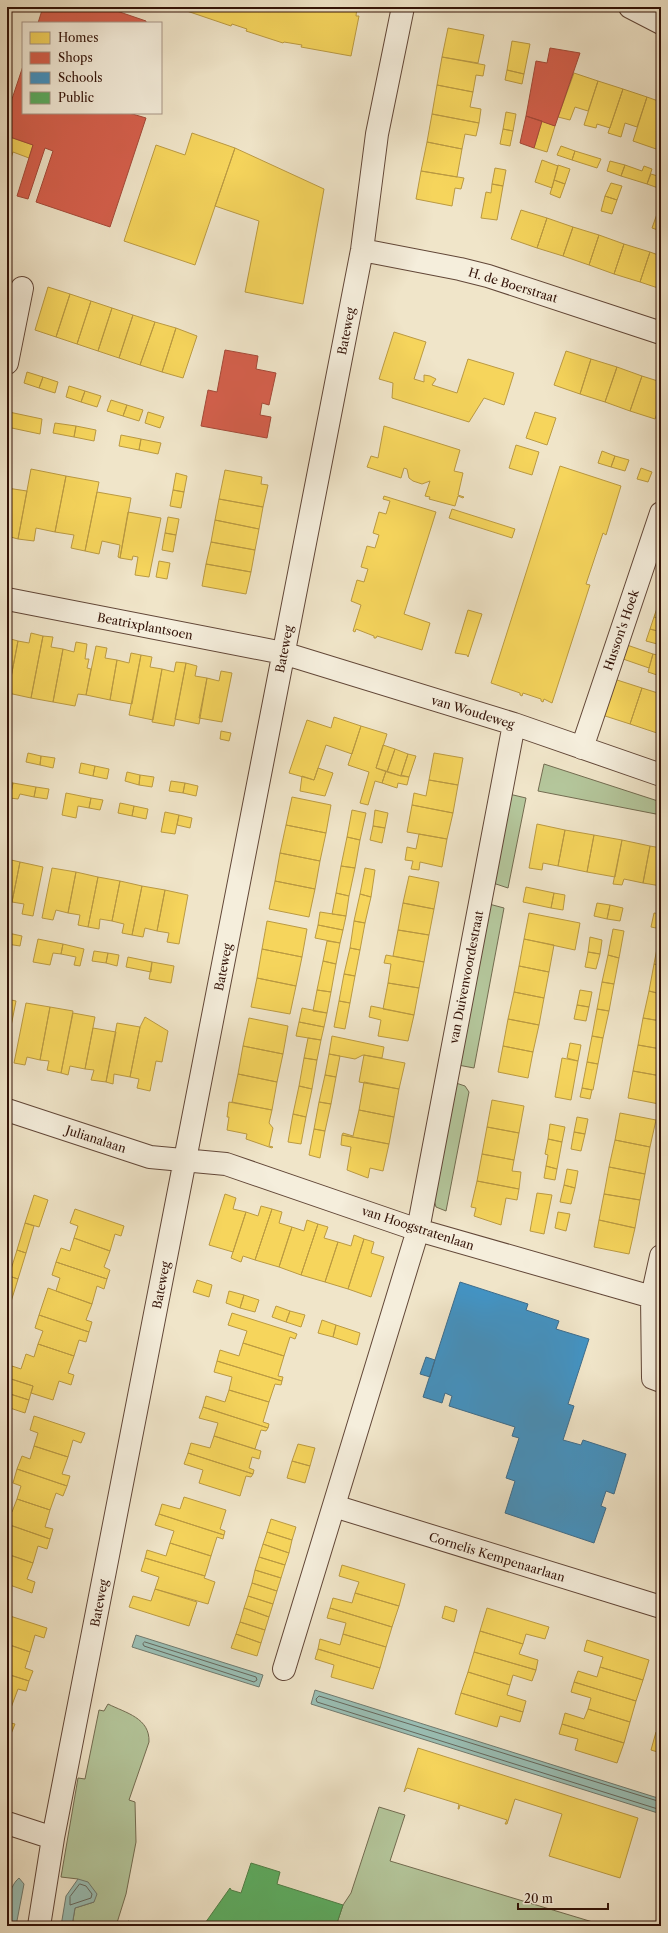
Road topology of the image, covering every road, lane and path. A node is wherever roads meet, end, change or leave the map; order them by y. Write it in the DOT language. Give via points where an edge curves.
graph roads {
  1 [pos="403,7"];
  2 [pos="630,7"];
  3 [pos="661,23"];
  4 [pos="362,250"];
  5 [pos="22,288"];
  6 [pos="661,333"];
  7 [pos="7,363"];
  8 [pos="661,513"];
  9 [pos="7,599"];
  10 [pos="283,653"];
  11 [pos="514,724"];
  12 [pos="582,748"];
  13 [pos="661,774"];
  14 [pos="7,1110"];
  15 [pos="186,1161"];
  16 [pos="418,1230"];
  17 [pos="661,1256"];
  18 [pos="652,1297"];
  19 [pos="657,1379"];
  20 [pos="334,1506"];
  21 [pos="661,1607"];
  22 [pos="284,1669"];
  23 [pos="7,1824"];
  24 [pos="53,1838"];
  25 [pos="38,1926"];
  1 -- 4 [label="street, Bateweg" via="377,134"];
  2 -- 3 [label="street"];
  4 -- 6 [label="street, H. de Boerstraat" via="488,276"];
  4 -- 10 [label="street, Bateweg"];
  5 -- 7 [label="street"];
  8 -- 12 [label="street, Husson's Hoek"];
  9 -- 10 [label="street, Beatrixplantsoen"];
  10 -- 11 [label="street, van Woudeweg"];
  10 -- 15 [label="street, Bateweg"];
  11 -- 12 [label="street, van Woudeweg"];
  11 -- 16 [label="street, van Duivenvoordestraat"];
  12 -- 13 [label="street, van Woudeweg"];
  14 -- 15 [label="street, Julianalaan" via="150,1157"];
  15 -- 16 [label="street, van Hoogstratenlaan" via="226,1164"];
  15 -- 24 [label="street, Bateweg"];
  16 -- 18 [label="street, van Hoogstratenlaan"];
  16 -- 20 [label="street"];
  17 -- 18 [label="street"];
  18 -- 19 [label="street"];
  20 -- 21 [label="street, Cornelis Kempenaarlaan"];
  20 -- 22 [label="street"];
  23 -- 24 [label="street"];
  24 -- 25 [label="street, Bateweg"];
}
